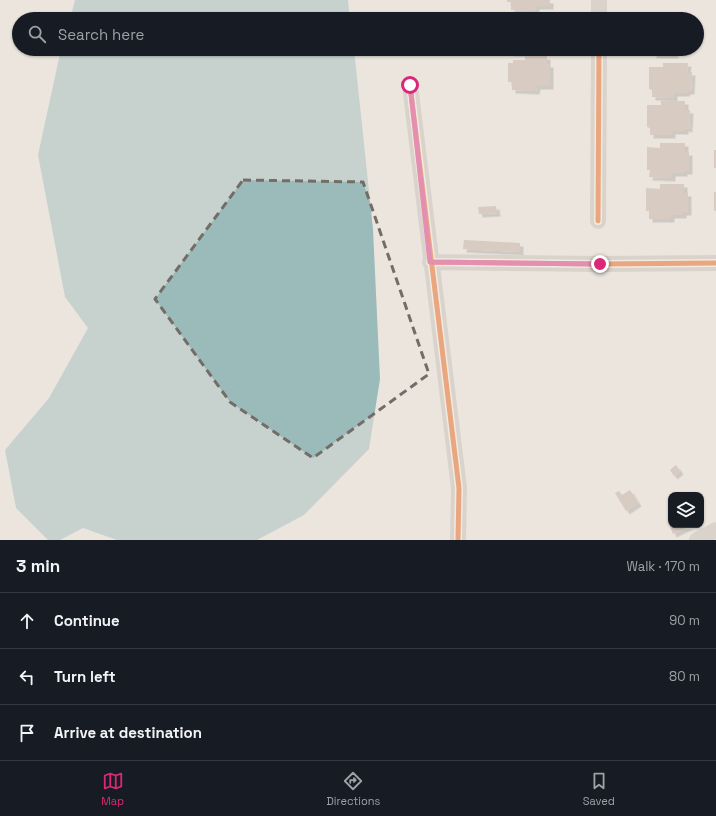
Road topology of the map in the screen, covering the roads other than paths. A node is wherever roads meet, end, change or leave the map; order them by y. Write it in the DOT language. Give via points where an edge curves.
graph roads {
  1 [pos="599,0"];
  2 [pos="599,12"];
  3 [pos="599,56"];
  4 [pos="410,85"];
  5 [pos="598,221"];
  6 [pos="430,262"];
  7 [pos="716,263"];
  8 [pos="716,530"];
  9 [pos="458,540"];
  10 [pos="697,540"];
  1 -- 2 [label="street"];
  3 -- 5 [label="street"];
  4 -- 6 [label="street"];
  6 -- 7 [label="street"];
  6 -- 9 [label="street" via="459,488"];
  8 -- 10 [label="street"];
}
